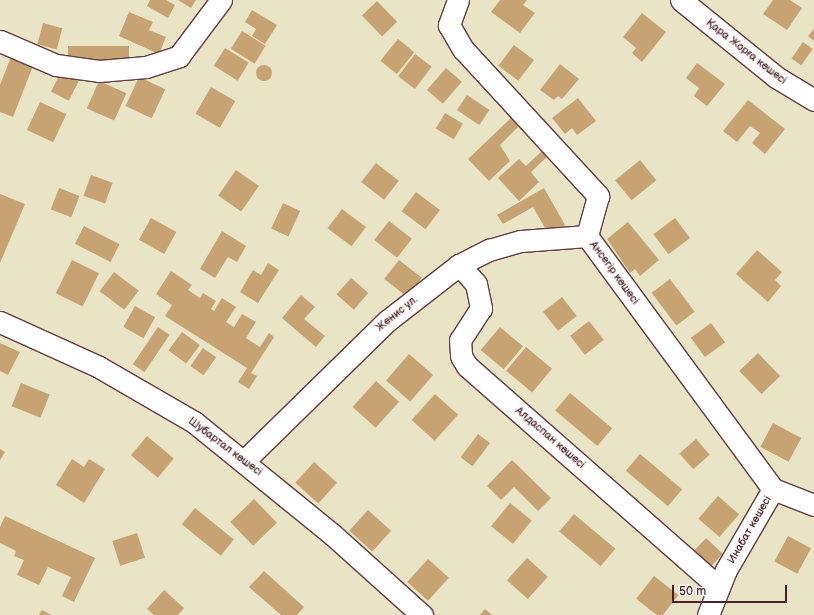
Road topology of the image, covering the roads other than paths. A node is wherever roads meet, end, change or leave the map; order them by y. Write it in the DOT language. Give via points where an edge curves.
graph roads {
  1 [pos="221,0"];
  2 [pos="458,0"];
  3 [pos="681,0"];
  4 [pos="0,41"];
  5 [pos="814,100"];
  6 [pos="587,236"];
  7 [pos="459,265"];
  8 [pos="0,322"];
  9 [pos="245,460"];
  10 [pos="773,489"];
  11 [pos="814,505"];
  12 [pos="719,587"];
  13 [pos="422,615"];
  14 [pos="708,615"];
  1 -- 4 [label="street" via="179,56 146,67 99,71 56,65"];
  2 -- 6 [label="street, Ансегір көшесі" via="449,25 462,49 598,196"];
  3 -- 5 [label="street, Қара Жорға көшесі" via="776,77"];
  6 -- 7 [label="street, Женис ул." via="521,242 488,250"];
  6 -- 10 [label="street, Ансегір көшесі"];
  7 -- 9 [label="street, Женис ул." via="387,321"];
  7 -- 12 [label="street, Алдаспан көшесі" via="476,284 481,308 460,340 461,356 467,366"];
  8 -- 9 [label="street, Шубартал көшесі" via="100,367 194,422"];
  9 -- 13 [label="street, Шубартал көшесі"];
  10 -- 11 [label="street"];
  10 -- 12 [label="street, Инабат көшесі"];
  12 -- 14 [label="street, Инабат көшесі"];
}
